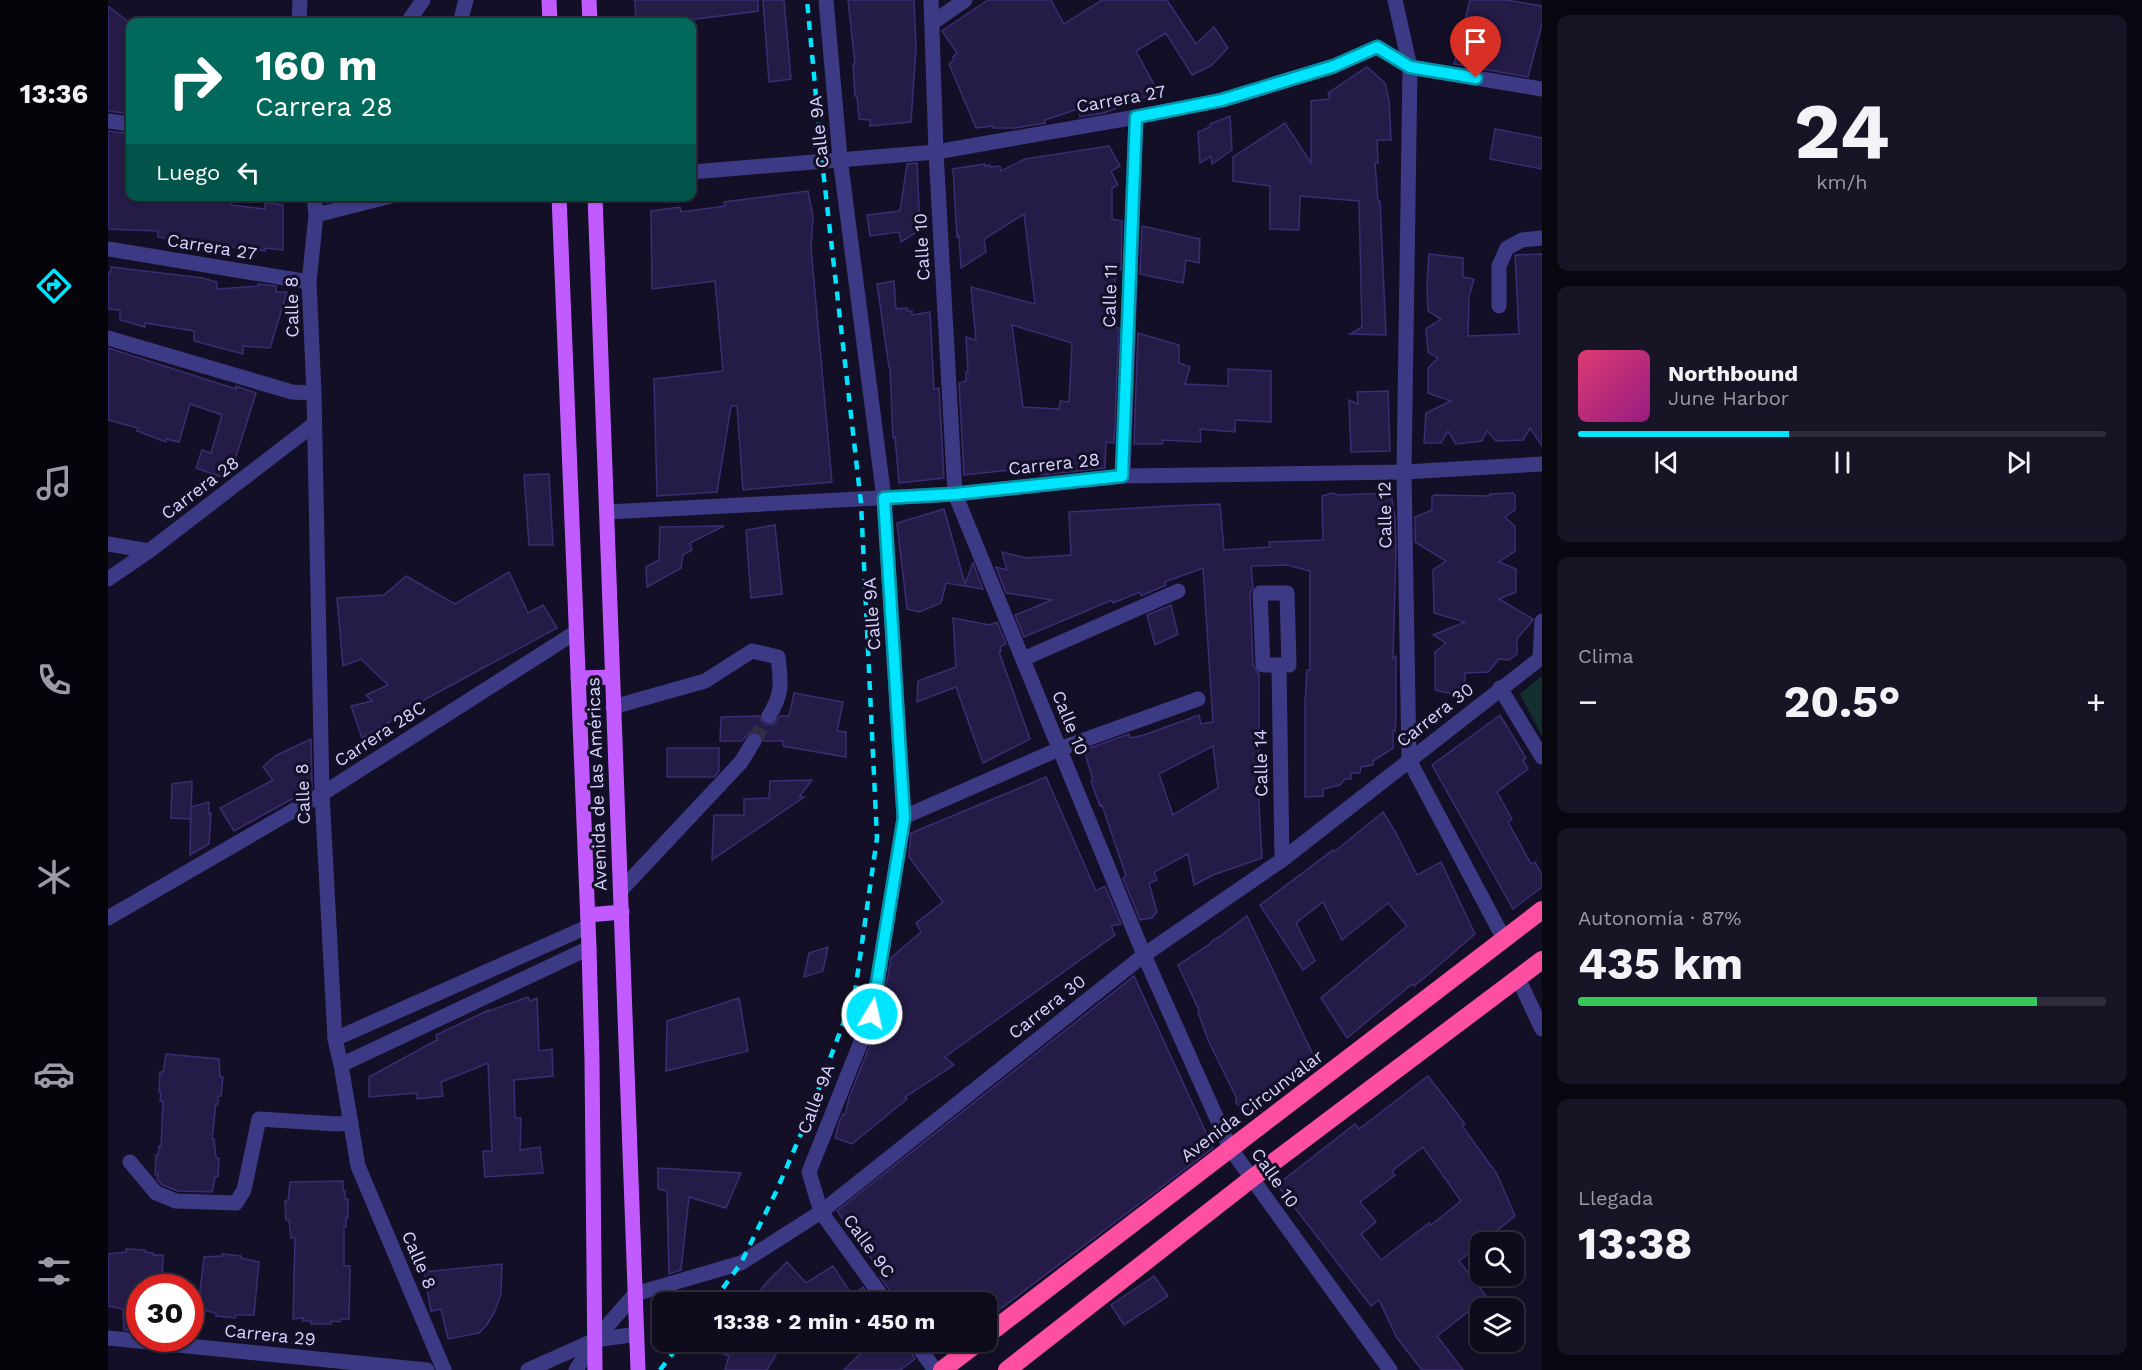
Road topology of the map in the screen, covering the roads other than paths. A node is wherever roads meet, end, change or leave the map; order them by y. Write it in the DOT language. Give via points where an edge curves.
graph roads {
  1 [pos="300,0"];
  2 [pos="423,0"];
  3 [pos="466,0"];
  4 [pos="549,0"];
  5 [pos="589,0"];
  6 [pos="826,0"];
  7 [pos="931,0"];
  8 [pos="965,0"];
  9 [pos="1395,0"];
  10 [pos="462,15"];
  11 [pos="299,18"];
  12 [pos="411,18"];
  13 [pos="550,18"];
  14 [pos="590,18"];
  15 [pos="932,23"];
  16 [pos="1410,67"];
  17 [pos="1542,89"];
  18 [pos="1136,117"];
  19 [pos="108,121"];
  20 [pos="126,123"];
  21 [pos="936,152"];
  22 [pos="840,158"];
  23 [pos="696,172"];
  24 [pos="315,201"];
  25 [pos="370,201"];
  26 [pos="559,201"];
  27 [pos="595,201"];
  28 [pos="316,214"];
  29 [pos="1542,238"];
  30 [pos="108,249"];
  31 [pos="309,282"];
  32 [pos="1499,306"];
  33 [pos="108,338"];
  34 [pos="314,393"];
  35 [pos="314,425"];
  36 [pos="1542,464"];
  37 [pos="1404,472"];
  38 [pos="1122,476"];
  39 [pos="955,494"];
  40 [pos="884,498"];
  41 [pos="607,512"];
  42 [pos="108,544"];
  43 [pos="149,551"];
  44 [pos="108,579"];
  45 [pos="1178,591"];
  46 [pos="1542,621"];
  47 [pos="576,632"];
  48 [pos="1541,657"];
  49 [pos="1023,659"];
  50 [pos="1279,666"];
  51 [pos="612,677"];
  52 [pos="578,678"];
  53 [pos="1500,688"];
  54 [pos="1198,699"];
  55 [pos="613,707"];
  56 [pos="769,716"];
  57 [pos="754,741"];
  58 [pos="1059,749"];
  59 [pos="1542,757"];
  60 [pos="1409,760"];
  61 [pos="322,794"];
  62 [pos="904,818"];
  63 [pos="1282,860"];
  64 [pos="621,890"];
  65 [pos="1542,910"];
  66 [pos="622,912"];
  67 [pos="108,918"];
  68 [pos="587,921"];
  69 [pos="1504,939"];
  70 [pos="589,948"];
  71 [pos="1144,955"];
  72 [pos="1542,960"];
  73 [pos="1518,978"];
  74 [pos="1542,1029"];
  75 [pos="335,1039"];
  76 [pos="341,1065"];
  77 [pos="351,1122"];
  78 [pos="1230,1148"];
  79 [pos="130,1162"];
  80 [pos="1251,1179"];
  81 [pos="820,1212"];
  82 [pos="878,1292"];
  83 [pos="635,1294"];
  84 [pos="997,1327"];
  85 [pos="637,1335"];
  86 [pos="108,1338"];
  87 [pos="596,1340"];
  88 [pos="922,1352"];
  89 [pos="966,1352"];
  90 [pos="427,1370"];
  91 [pos="444,1370"];
  92 [pos="528,1370"];
  93 [pos="576,1370"];
  94 [pos="595,1370"];
  95 [pos="638,1370"];
  96 [pos="935,1370"];
  97 [pos="942,1370"];
  98 [pos="1007,1370"];
  99 [pos="1390,1370"];
  1 -- 11 [label="street"];
  2 -- 12 [label="street"];
  3 -- 10 [label="street"];
  4 -- 13 [label="main road"];
  5 -- 14 [label="main road"];
  6 -- 22 [label="street, Calle 9A"];
  7 -- 15 [label="street, Calle 10"];
  8 -- 15 [label="street"];
  9 -- 16 [label="street, Calle 12"];
  15 -- 21 [label="street, Calle 10"];
  16 -- 17 [label="street, Carrera 27"];
  16 -- 18 [label="street, Carrera 27" via="1377,47 1334,66 1222,100"];
  16 -- 37 [label="street, Calle 12"];
  18 -- 21 [label="street, Carrera 27"];
  18 -- 38 [label="street, Calle 11"];
  19 -- 20 [label="street"];
  21 -- 22 [label="street, Carrera 27"];
  21 -- 39 [label="street, Calle 10"];
  22 -- 23 [label="street, Carrera 27"];
  22 -- 40 [label="street, Calle 9A"];
  24 -- 28 [label="street, Calle 8"];
  25 -- 28 [label="street"];
  26 -- 47 [label="main road, Avenida de las Américas"];
  27 -- 41 [label="main road, Avenida de las Américas"];
  28 -- 31 [label="street, Calle 8"];
  29 -- 32 [label="street" via="1522,240 1507,248 1499,266"];
  30 -- 31 [label="street, Carrera 27"];
  31 -- 34 [label="street, Calle 8"];
  33 -- 34 [label="street" via="292,392"];
  34 -- 35 [label="street, Calle 8"];
  35 -- 43 [label="street, Carrera 28"];
  35 -- 61 [label="street, Calle 8"];
  36 -- 37 [label="street, Carrera 28"];
  37 -- 38 [label="street, Carrera 28"];
  37 -- 60 [label="street, Calle 12"];
  38 -- 39 [label="street, Carrera 28"];
  39 -- 40 [label="street, Carrera 28"];
  39 -- 49 [label="street, Calle 10"];
  40 -- 41 [label="street, Carrera 28"];
  40 -- 62 [label="street, Calle 9A"];
  41 -- 51 [label="main road, Avenida de las Américas"];
  42 -- 43 [label="street"];
  43 -- 44 [label="street, Carrera 28"];
  45 -- 49 [label="street"];
  46 -- 48 [label="street"];
  47 -- 52 [label="main road, Avenida de las Américas"];
  47 -- 61 [label="street, Carrera 28C"];
  48 -- 53 [label="street, Carrera 30"];
  49 -- 58 [label="street, Calle 10"];
  50 -- 50 [label="street, Calle 14" via="1263,665 1260,593 1287,593 1289,664"];
  50 -- 63 [label="street, Calle 14"];
  51 -- 52 [label="main road"];
  51 -- 55 [label="main road, Avenida de las Américas"];
  52 -- 68 [label="main road, Avenida de las Américas"];
  53 -- 59 [label="street"];
  53 -- 60 [label="street, Carrera 30"];
  54 -- 58 [label="street"];
  55 -- 56 [label="street" via="705,681 752,651 778,657 779,701"];
  55 -- 64 [label="main road, Avenida de las Américas"];
  57 -- 64 [label="street" via="741,762"];
  58 -- 62 [label="street"];
  58 -- 71 [label="street, Calle 10"];
  60 -- 63 [label="street, Carrera 30"];
  60 -- 69 [label="street, Calle 12"];
  61 -- 67 [label="street, Carrera 28C"];
  61 -- 75 [label="street, Calle 8"];
  62 -- 81 [label="street, Calle 9A" via="872,1014 809,1172"];
  63 -- 71 [label="street, Carrera 30"];
  64 -- 66 [label="main road, Avenida de las Américas"];
  65 -- 69 [label="highway, Avenida Circunvalar"];
  66 -- 68 [label="main road"];
  66 -- 83 [label="main road, Avenida de las Américas"];
  68 -- 70 [label="main road, Avenida de las Américas"];
  68 -- 75 [label="street"];
  69 -- 78 [label="highway, Avenida Circunvalar"];
  70 -- 76 [label="street"];
  70 -- 87 [label="main road, Avenida de las Américas"];
  71 -- 78 [label="street, Calle 10"];
  71 -- 81 [label="street, Carrera 30"];
  72 -- 73 [label="highway"];
  73 -- 74 [label="street"];
  73 -- 80 [label="highway"];
  75 -- 76 [label="street, Calle 8"];
  76 -- 77 [label="street, Calle 8"];
  77 -- 79 [label="street" via="259,1119 244,1190 236,1203 176,1201 156,1193"];
  77 -- 91 [label="street, Calle 8" via="358,1166"];
  78 -- 80 [label="street, Calle 10"];
  78 -- 84 [label="highway, Avenida Circunvalar"];
  80 -- 98 [label="highway"];
  80 -- 99 [label="street, Calle 10"];
  81 -- 82 [label="street, Calle 9C"];
  81 -- 83 [label="street, Carrera 30" via="741,1263"];
  83 -- 85 [label="main road, Avenida de las Américas"];
  83 -- 87 [label="street"];
  85 -- 87 [label="street"];
  85 -- 95 [label="main road, Avenida de las Américas"];
  86 -- 90 [label="street, Carrera 29"];
  87 -- 92 [label="street"];
  87 -- 93 [label="street"];
  87 -- 94 [label="main road, Avenida de las Américas"];
  88 -- 96 [label="street"];
  89 -- 97 [label="highway"];
}
